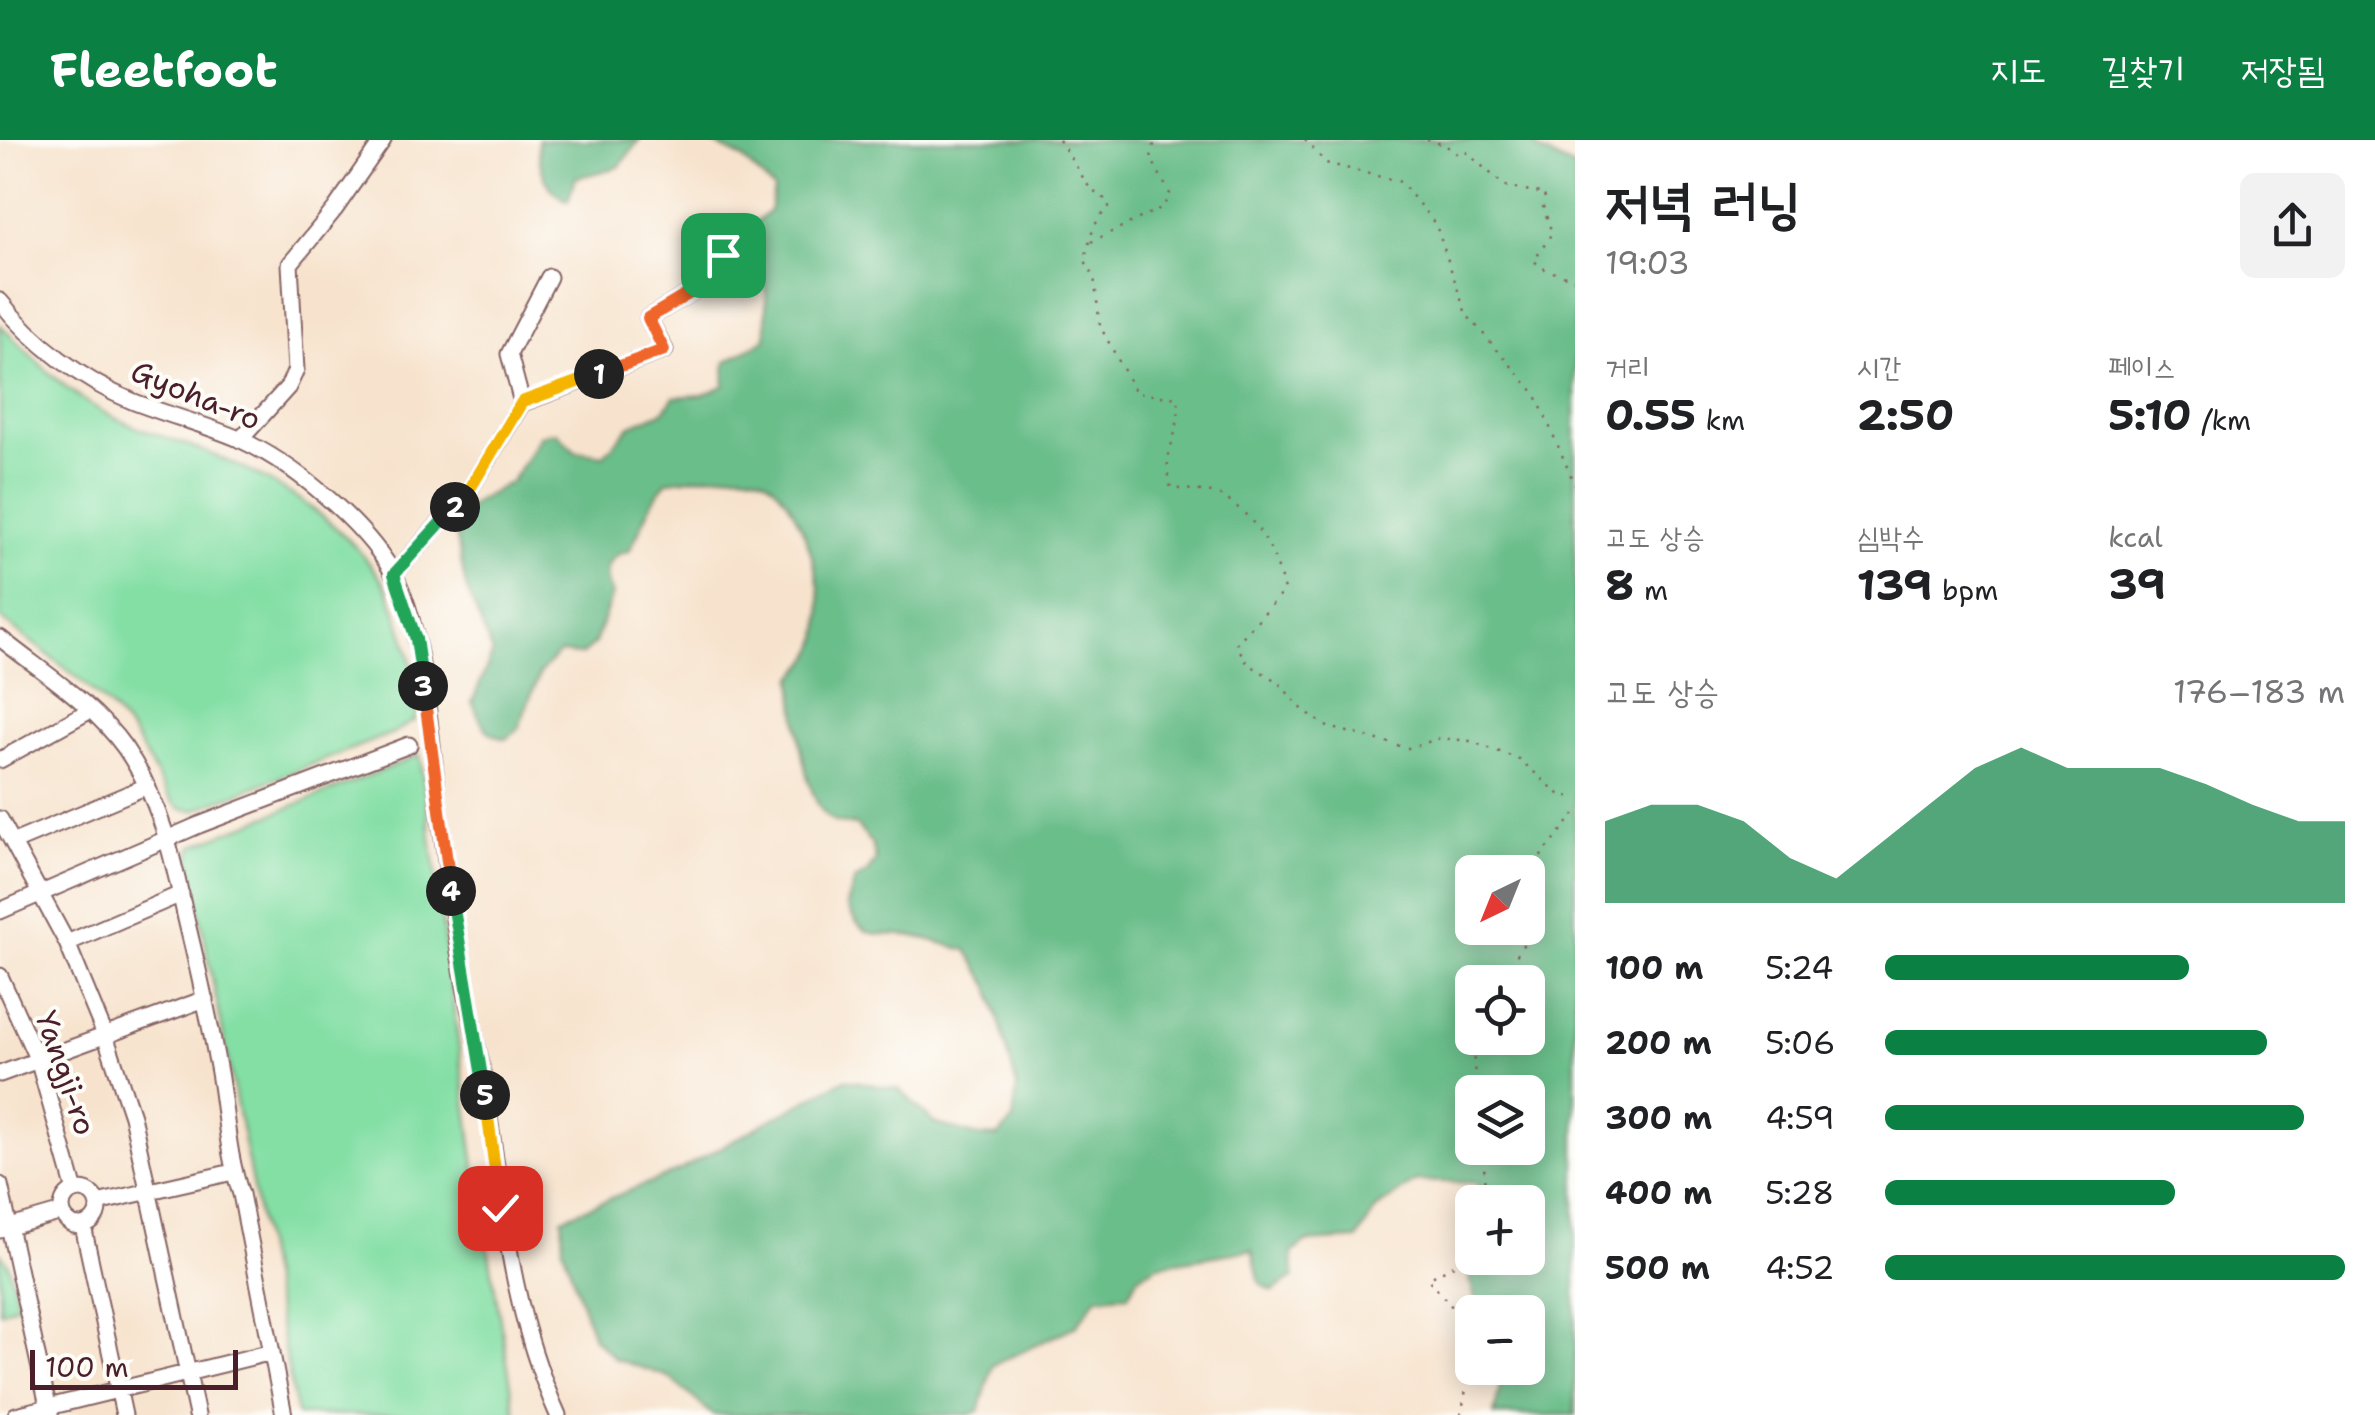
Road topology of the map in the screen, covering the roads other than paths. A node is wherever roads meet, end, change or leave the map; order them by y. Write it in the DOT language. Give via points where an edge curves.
graph roads {
  1 [pos="384,140"];
  2 [pos="723,255"];
  3 [pos="549,277"];
  4 [pos="0,301"];
  5 [pos="522,402"];
  6 [pos="240,440"];
  7 [pos="394,574"];
  8 [pos="2,644"];
  9 [pos="91,710"];
  10 [pos="409,746"];
  11 [pos="0,760"];
  12 [pos="147,786"];
  13 [pos="0,819"];
  14 [pos="169,837"];
  15 [pos="14,842"];
  16 [pos="41,893"];
  17 [pos="181,894"];
  18 [pos="0,911"];
  19 [pos="67,943"];
  20 [pos="0,976"];
  21 [pos="205,999"];
  22 [pos="105,1034"];
  23 [pos="38,1060"];
  24 [pos="0,1074"];
  25 [pos="234,1172"];
  26 [pos="0,1185"];
  27 [pos="75,1191"];
  28 [pos="150,1192"];
  29 [pos="97,1202"];
  30 [pos="62,1212"];
  31 [pos="84,1226"];
  32 [pos="6,1227"];
  33 [pos="272,1352"];
  34 [pos="188,1372"];
  35 [pos="118,1388"];
  36 [pos="49,1410"];
  37 [pos="16,1415"];
  38 [pos="124,1415"];
  39 [pos="197,1415"];
  40 [pos="284,1415"];
  41 [pos="558,1415"];
  1 -- 6 [label="street" via="290,264 296,370"];
  2 -- 5 [label="street" via="695,290 648,318 664,350"];
  3 -- 5 [label="street" via="508,354"];
  4 -- 6 [label="street, Gyoha-ro" via="92,380"];
  5 -- 7 [label="street" via="468,492"];
  6 -- 7 [label="street, Gyoha-ro" via="324,496"];
  7 -- 41 [label="street, Gyoha-ro" via="416,639 500,1208 536,1366"];
  8 -- 9 [label="street"];
  9 -- 11 [label="street"];
  9 -- 12 [label="street"];
  10 -- 14 [label="street"];
  12 -- 14 [label="street"];
  12 -- 15 [label="street"];
  13 -- 15 [label="street"];
  14 -- 16 [label="street"];
  14 -- 17 [label="street"];
  15 -- 16 [label="street"];
  16 -- 18 [label="street"];
  16 -- 19 [label="street"];
  17 -- 19 [label="street"];
  17 -- 21 [label="street"];
  19 -- 22 [label="street"];
  20 -- 23 [label="street, Yangji-ro"];
  21 -- 22 [label="street"];
  21 -- 25 [label="street"];
  22 -- 23 [label="street"];
  22 -- 28 [label="street"];
  23 -- 24 [label="street"];
  23 -- 27 [label="street, Yangji-ro"];
  25 -- 28 [label="street"];
  25 -- 33 [label="street"];
  26 -- 32 [label="street"];
  27 -- 29 [label="street"];
  27 -- 30 [label="street"];
  28 -- 29 [label="street"];
  28 -- 34 [label="street"];
  29 -- 31 [label="street" via="94,1220"];
  30 -- 31 [label="street" via="67,1222"];
  30 -- 32 [label="street"];
  31 -- 35 [label="street"];
  32 -- 36 [label="street"];
  33 -- 34 [label="street"];
  33 -- 40 [label="street"];
  34 -- 35 [label="street"];
  34 -- 39 [label="street"];
  35 -- 36 [label="street"];
  35 -- 38 [label="street"];
  36 -- 37 [label="street"];
}
